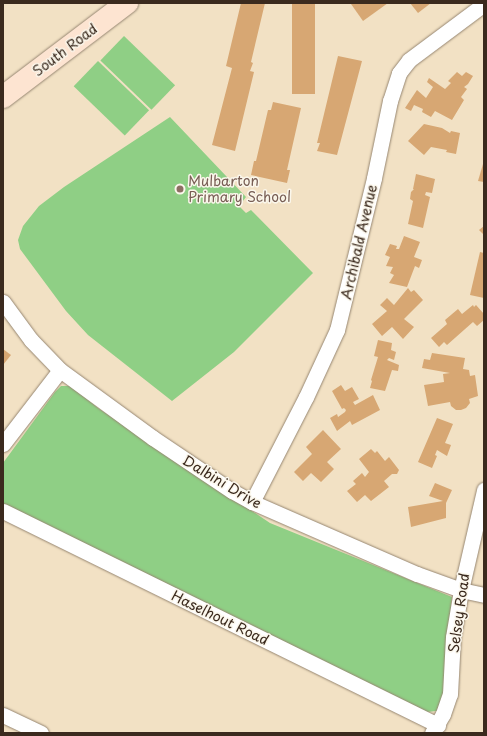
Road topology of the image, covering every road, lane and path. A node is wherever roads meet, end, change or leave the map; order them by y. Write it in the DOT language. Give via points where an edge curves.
graph roads {
  1 [pos="127,3"];
  2 [pos="482,9"];
  3 [pos="3,97"];
  4 [pos="3,302"];
  5 [pos="60,370"];
  6 [pos="3,444"];
  7 [pos="484,490"];
  8 [pos="252,502"];
  9 [pos="3,511"];
  10 [pos="461,590"];
  11 [pos="484,595"];
  12 [pos="3,715"];
  13 [pos="435,729"];
  14 [pos="40,733"];
  1 -- 3 [label="street, South Road"];
  2 -- 8 [label="street, Archibald Avenue" via="409,60 399,73 390,101 337,330"];
  4 -- 5 [label="street, Dalbini Drive" via="32,340"];
  5 -- 6 [label="street"];
  5 -- 8 [label="street, Dalbini Drive" via="184,460"];
  7 -- 10 [label="street, Selsey Road"];
  8 -- 10 [label="street, Dalbini Drive" via="410,571"];
  9 -- 13 [label="street, Haselhout Road"];
  10 -- 11 [label="street, Dalbini Drive"];
  10 -- 13 [label="street, Selsey Road" via="453,637 450,694"];
  12 -- 14 [label="street"];
}
